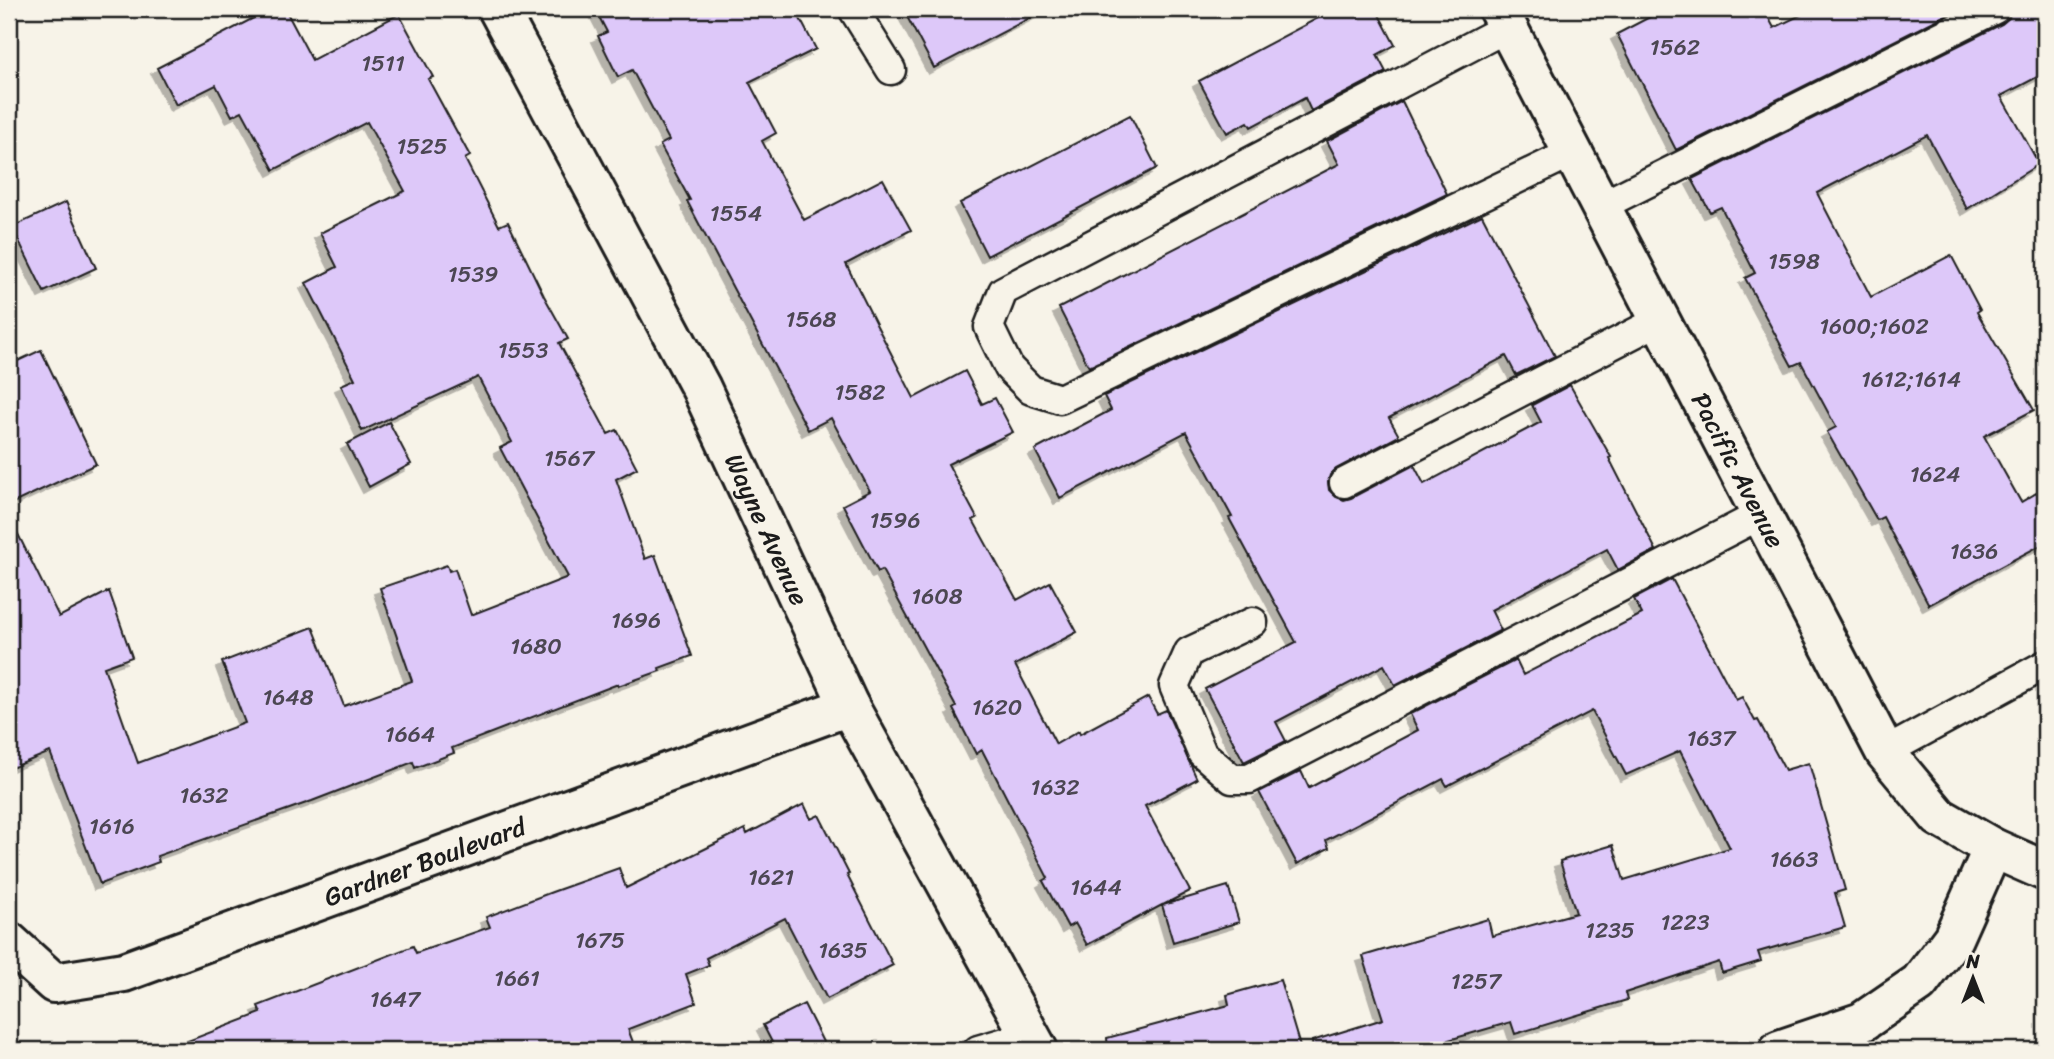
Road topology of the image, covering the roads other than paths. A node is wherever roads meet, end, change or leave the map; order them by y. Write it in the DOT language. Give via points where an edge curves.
graph roads {
  1 [pos="498,9"];
  2 [pos="853,9"];
  3 [pos="1995,9"];
  4 [pos="1503,18"];
  5 [pos="891,69"];
  6 [pos="1573,152"];
  7 [pos="1601,206"];
  8 [pos="1660,320"];
  9 [pos="1345,483"];
  10 [pos="1762,514"];
  11 [pos="1253,622"];
  12 [pos="2045,665"];
  13 [pos="849,706"];
  14 [pos="1885,752"];
  15 [pos="1993,848"];
  16 [pos="2045,871"];
  17 [pos="9,942"];
  18 [pos="1034,1042"];
  19 [pos="978,1050"];
  20 [pos="1779,1050"];
  1 -- 13 [label="street, Wayne Avenue" via="701,388"];
  2 -- 5 [label="lane"];
  3 -- 7 [label="lane"];
  4 -- 6 [label="street, Pacific Avenue"];
  4 -- 6 [label="lane" via="1003,292 989,327 1009,368 1031,390 1060,399"];
  6 -- 7 [label="street, Pacific Avenue"];
  7 -- 8 [label="street, Pacific Avenue"];
  8 -- 9 [label="lane"];
  8 -- 10 [label="street, Pacific Avenue"];
  10 -- 11 [label="lane" via="1249,779 1232,779 1202,753 1174,686 1189,652"];
  10 -- 14 [label="street, Pacific Avenue"];
  12 -- 14 [label="lane"];
  13 -- 17 [label="street, Gardner Boulevard" via="124,972 54,983"];
  13 -- 18 [label="street, Wayne Avenue"];
  14 -- 15 [label="street, Pacific Avenue" via="1939,817"];
  15 -- 16 [label="street, Pacific Avenue"];
  15 -- 20 [label="street" via="1952,938 1919,984 1862,1022"];
  18 -- 19 [label="lane"];
}
